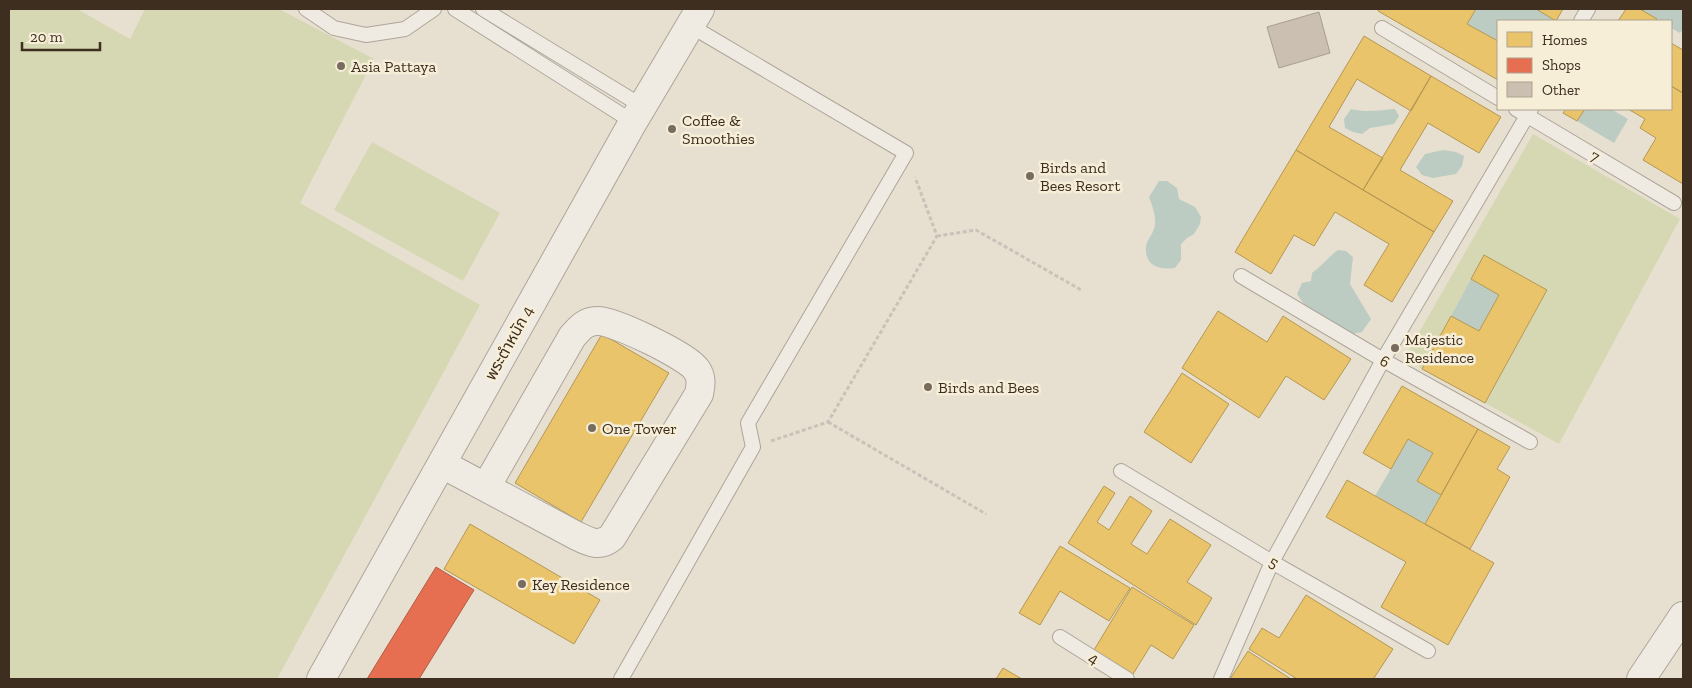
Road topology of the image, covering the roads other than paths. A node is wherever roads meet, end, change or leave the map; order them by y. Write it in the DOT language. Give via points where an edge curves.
graph roads {
  1 [pos="306,9"];
  2 [pos="434,9"];
  3 [pos="455,9"];
  4 [pos="483,9"];
  5 [pos="1588,9"];
  6 [pos="694,17"];
  7 [pos="1582,20"];
  8 [pos="1382,28"];
  9 [pos="1497,97"];
  10 [pos="1525,111"];
  11 [pos="638,114"];
  12 [pos="1674,203"];
  13 [pos="1242,276"];
  14 [pos="1383,360"];
  15 [pos="1530,442"];
  16 [pos="442,464"];
  17 [pos="1121,471"];
  18 [pos="486,487"];
  19 [pos="1272,562"];
  20 [pos="1683,616"];
  21 [pos="1060,637"];
  22 [pos="1428,650"];
  23 [pos="321,679"];
  24 [pos="621,679"];
  25 [pos="1127,679"];
  26 [pos="1221,679"];
  27 [pos="1642,679"];
  1 -- 2 [label="lane" via="334,28 366,35 405,29"];
  3 -- 11 [label="lane"];
  4 -- 11 [label="lane"];
  5 -- 7 [label="lane"];
  6 -- 11 [label="street, พระตำหนัก 4"];
  6 -- 24 [label="lane" via="906,153 748,423 753,447"];
  8 -- 9 [label="lane"];
  10 -- 12 [label="lane, 7"];
  10 -- 14 [label="lane"];
  11 -- 16 [label="street, พระตำหนัก 4"];
  13 -- 14 [label="lane, 6"];
  14 -- 15 [label="lane, 6"];
  14 -- 19 [label="lane"];
  16 -- 18 [label="street"];
  16 -- 23 [label="street, พระตำหนัก 4"];
  17 -- 19 [label="lane, 5"];
  18 -- 18 [label="street" via="581,326 598,320 624,328 686,360 699,374 699,394 607,541 600,544 586,540"];
  19 -- 22 [label="lane, 5"];
  19 -- 26 [label="lane"];
  20 -- 27 [label="street"];
  21 -- 25 [label="lane, 4"];
}
